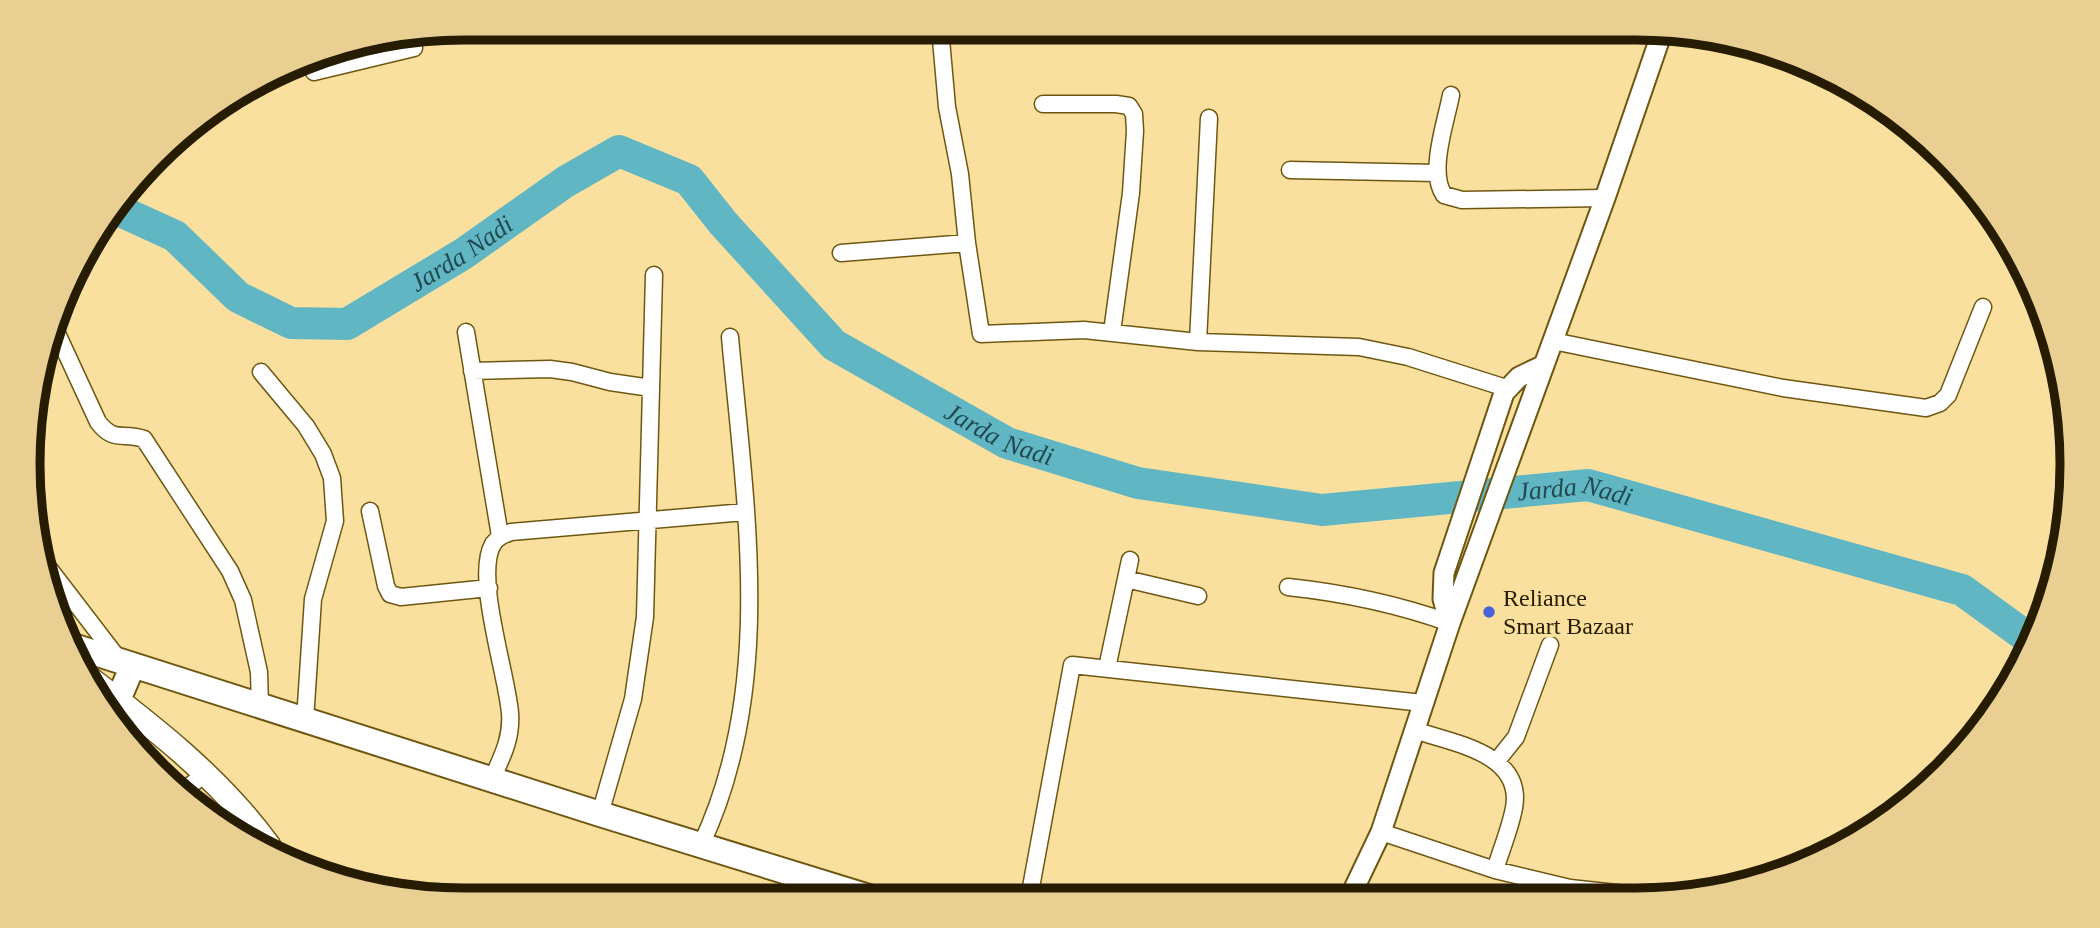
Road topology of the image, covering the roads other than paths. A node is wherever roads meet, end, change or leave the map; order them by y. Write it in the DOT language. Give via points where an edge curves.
graph roads {
  1 [pos="941,40"];
  2 [pos="1659,41"];
  3 [pos="414,48"];
  4 [pos="314,69"];
  5 [pos="1451,95"];
  6 [pos="1043,104"];
  7 [pos="1209,118"];
  8 [pos="1290,170"];
  9 [pos="1437,173"];
  10 [pos="1605,198"];
  11 [pos="967,243"];
  12 [pos="841,253"];
  13 [pos="654,275"];
  14 [pos="1983,307"];
  15 [pos="466,332"];
  16 [pos="1112,332"];
  17 [pos="730,337"];
  18 [pos="60,339"];
  19 [pos="1553,341"];
  20 [pos="1198,342"];
  21 [pos="1543,369"];
  22 [pos="472,371"];
  23 [pos="261,372"];
  24 [pos="651,388"];
  25 [pos="1505,391"];
  26 [pos="370,511"];
  27 [pos="745,512"];
  28 [pos="648,521"];
  29 [pos="500,536"];
  30 [pos="1130,560"];
  31 [pos="56,576"];
  32 [pos="1126,579"];
  33 [pos="1288,587"];
  34 [pos="489,588"];
  35 [pos="1198,596"];
  36 [pos="1450,623"];
  37 [pos="1550,645"];
  38 [pos="83,649"];
  39 [pos="126,663"];
  40 [pos="1107,668"];
  41 [pos="107,692"];
  42 [pos="118,700"];
  43 [pos="1423,703"];
  44 [pos="260,706"];
  45 [pos="306,720"];
  46 [pos="1414,730"];
  47 [pos="1496,762"];
  48 [pos="205,774"];
  49 [pos="492,779"];
  50 [pos="189,786"];
  51 [pos="600,814"];
  52 [pos="1381,832"];
  53 [pos="260,835"];
  54 [pos="701,845"];
  55 [pos="1495,870"];
  56 [pos="840,888"];
  57 [pos="1031,888"];
  58 [pos="1354,888"];
  59 [pos="1570,888"];
  1 -- 11 [label="street"];
  2 -- 10 [label="street"];
  3 -- 4 [label="street"];
  5 -- 9 [label="street"];
  6 -- 16 [label="street" via="1116,104 1129,106 1134,114 1130,193"];
  7 -- 20 [label="street"];
  8 -- 9 [label="street"];
  9 -- 10 [label="street" via="1444,195 1462,200"];
  10 -- 19 [label="street"];
  11 -- 12 [label="street"];
  11 -- 16 [label="street" via="981,334"];
  13 -- 24 [label="street"];
  14 -- 19 [label="street" via="1948,395 1926,408 1783,388"];
  15 -- 22 [label="street"];
  16 -- 20 [label="street"];
  17 -- 27 [label="street"];
  18 -- 44 [label="street" via="106,432 144,439 230,571 254,638"];
  19 -- 21 [label="street"];
  20 -- 25 [label="street" via="1359,347"];
  21 -- 25 [label="street" via="1526,372"];
  21 -- 36 [label="street"];
  22 -- 24 [label="street" via="550,369"];
  22 -- 29 [label="street"];
  23 -- 45 [label="street" via="306,426 332,478 335,521 313,599"];
  24 -- 28 [label="street"];
  25 -- 36 [label="street" via="1447,560 1442,589"];
  26 -- 34 [label="street" via="390,594 401,597"];
  27 -- 28 [label="street"];
  27 -- 54 [label="street" via="750,607 745,680 732,754"];
  28 -- 29 [label="street"];
  28 -- 51 [label="street" via="648,589 640,661 623,741"];
  29 -- 34 [label="street" via="488,561"];
  30 -- 32 [label="street"];
  31 -- 39 [label="street"];
  32 -- 35 [label="street"];
  32 -- 40 [label="street"];
  33 -- 36 [label="street" via="1367,598"];
  34 -- 49 [label="street" via="510,712 510,737"];
  36 -- 43 [label="street"];
  37 -- 47 [label="street" via="1516,737"];
  38 -- 39 [label="main road"];
  39 -- 42 [label="main road"];
  39 -- 44 [label="main road"];
  40 -- 43 [label="street"];
  40 -- 57 [label="street" via="1072,665"];
  41 -- 42 [label="main road"];
  42 -- 48 [label="main road"];
  43 -- 46 [label="street"];
  44 -- 45 [label="main road"];
  45 -- 49 [label="main road"];
  46 -- 47 [label="street" via="1483,752"];
  46 -- 52 [label="street"];
  47 -- 55 [label="street" via="1506,768 1515,805"];
  48 -- 50 [label="street"];
  48 -- 53 [label="main road"];
  49 -- 51 [label="main road"];
  51 -- 54 [label="main road"];
  52 -- 55 [label="street"];
  52 -- 58 [label="street"];
  54 -- 56 [label="main road"];
  55 -- 59 [label="street"];
}
